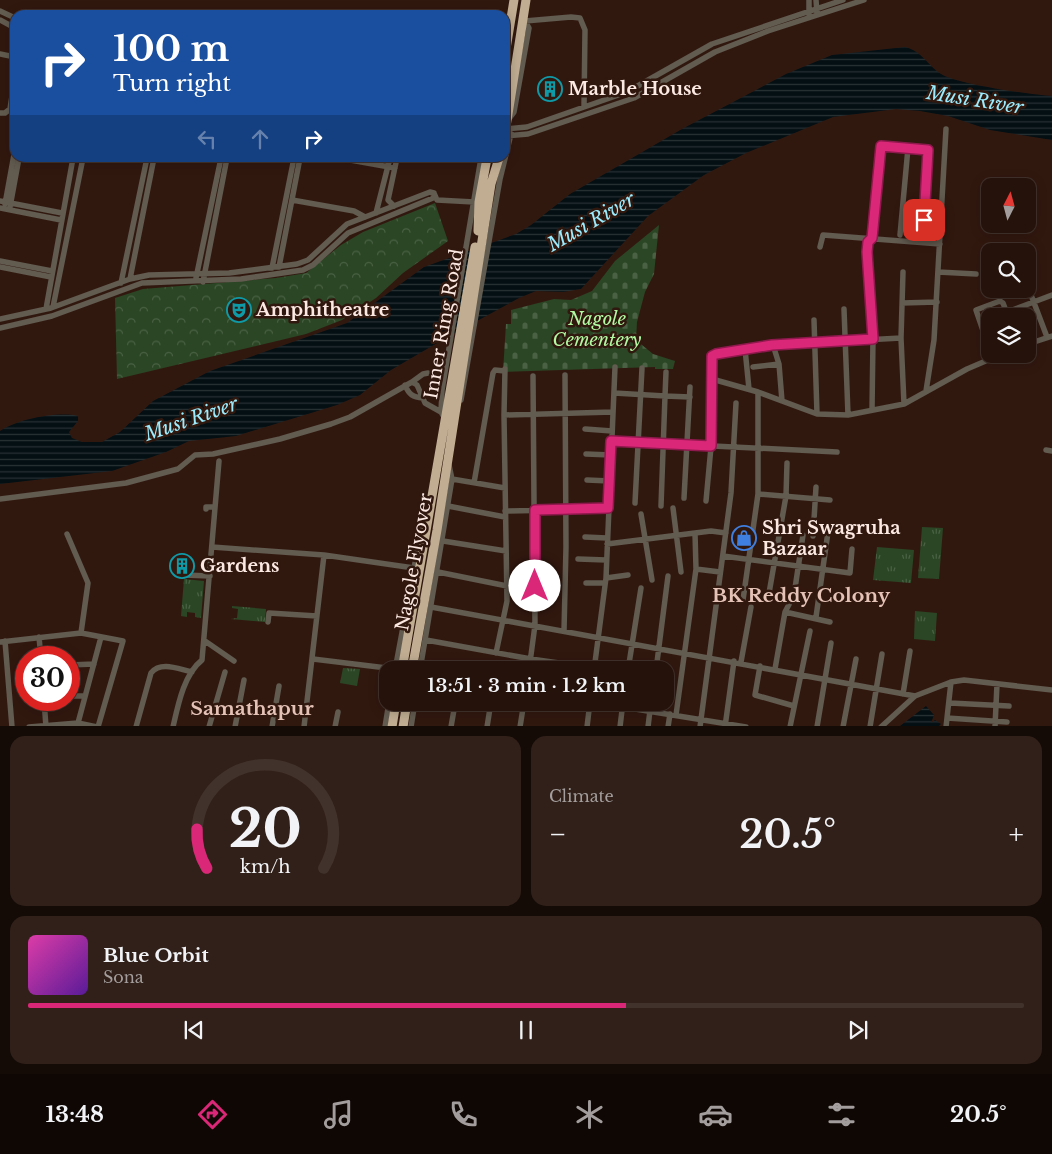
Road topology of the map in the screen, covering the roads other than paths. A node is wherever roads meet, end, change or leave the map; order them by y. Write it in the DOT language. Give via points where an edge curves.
graph roads {
  1 [pos="514,0"];
  2 [pos="526,0"];
  3 [pos="809,0"];
  4 [pos="816,0"];
  5 [pos="843,0"];
  6 [pos="864,0"];
  7 [pos="816,10"];
  8 [pos="809,12"];
  9 [pos="817,16"];
  10 [pos="524,19"];
  11 [pos="809,19"];
  12 [pos="510,24"];
  13 [pos="672,56"];
  14 [pos="676,64"];
  15 [pos="10,106"];
  16 [pos="584,108"];
  17 [pos="0,113"];
  18 [pos="510,117"];
  19 [pos="946,130"];
  20 [pos="510,131"];
  21 [pos="510,131"];
  22 [pos="908,148"];
  23 [pos="13,162"];
  24 [pos="18,162"];
  25 [pos="72,162"];
  26 [pos="81,162"];
  27 [pos="145,162"];
  28 [pos="153,162"];
  29 [pos="220,162"];
  30 [pos="227,162"];
  31 [pos="293,162"];
  32 [pos="299,162"];
  33 [pos="361,162"];
  34 [pos="389,162"];
  35 [pos="396,162"];
  36 [pos="480,162"];
  37 [pos="486,162"];
  38 [pos="498,162"];
  39 [pos="501,162"];
  40 [pos="388,167"];
  41 [pos="395,168"];
  42 [pos="434,193"];
  43 [pos="292,200"];
  44 [pos="475,202"];
  45 [pos="5,206"];
  46 [pos="394,206"];
  47 [pos="62,213"];
  48 [pos="376,213"];
  49 [pos="365,217"];
  50 [pos="61,220"];
  51 [pos="488,226"];
  52 [pos="340,231"];
  53 [pos="348,233"];
  54 [pos="900,235"];
  55 [pos="923,237"];
  56 [pos="58,238"];
  57 [pos="871,238"];
  58 [pos="940,244"];
  59 [pos="276,245"];
  60 [pos="820,247"];
  61 [pos="283,248"];
  62 [pos="65,249"];
  63 [pos="56,250"];
  64 [pos="469,258"];
  65 [pos="0,261"];
  66 [pos="62,261"];
  67 [pos="0,267"];
  68 [pos="279,267"];
  69 [pos="272,268"];
  70 [pos="61,269"];
  71 [pos="903,272"];
  72 [pos="938,272"];
  73 [pos="51,274"];
  74 [pos="200,274"];
  75 [pos="976,274"];
  76 [pos="130,279"];
  77 [pos="121,282"];
  78 [pos="195,282"];
  79 [pos="202,282"];
  80 [pos="1052,295"];
  81 [pos="1032,298"];
  82 [pos="937,302"];
  83 [pos="1034,302"];
  84 [pos="902,303"];
  85 [pos="53,307"];
  86 [pos="981,308"];
  87 [pos="981,308"];
  88 [pos="1004,308"];
  89 [pos="1021,308"];
  90 [pos="46,309"];
  91 [pos="844,309"];
  92 [pos="0,319"];
  93 [pos="814,320"];
  94 [pos="981,325"];
  95 [pos="0,328"];
  96 [pos="464,334"];
  97 [pos="1050,336"];
  98 [pos="901,338"];
  99 [pos="873,339"];
  100 [pos="844,340"];
  101 [pos="1036,341"];
  102 [pos="815,342"];
  103 [pos="772,345"];
  104 [pos="745,349"];
  105 [pos="981,360"];
  106 [pos="779,364"];
  107 [pos="615,366"];
  108 [pos="753,367"];
  109 [pos="642,368"];
  110 [pos="666,372"];
  111 [pos="428,373"];
  112 [pos="565,375"];
  113 [pos="533,376"];
  114 [pos="712,379"];
  115 [pos="412,382"];
  116 [pos="406,385"];
  117 [pos="690,387"];
  118 [pos="749,389"];
  119 [pos="926,391"];
  120 [pos="758,392"];
  121 [pos="614,393"];
  122 [pos="641,394"];
  123 [pos="665,396"];
  124 [pos="690,397"];
  125 [pos="423,398"];
  126 [pos="782,401"];
  127 [pos="736,403"];
  128 [pos="904,404"];
  129 [pos="872,410"];
  130 [pos="612,412"];
  131 [pos="566,413"];
  132 [pos="534,414"];
  133 [pos="817,414"];
  134 [pos="442,415"];
  135 [pos="848,415"];
  136 [pos="504,416"];
  137 [pos="585,429"];
  138 [pos="612,431"];
  139 [pos="611,441"];
  140 [pos="638,442"];
  141 [pos="663,444"];
  142 [pos="687,445"];
  143 [pos="450,446"];
  144 [pos="711,446"];
  145 [pos="734,448"];
  146 [pos="758,449"];
  147 [pos="837,452"];
  148 [pos="586,454"];
  149 [pos="611,455"];
  150 [pos="448,460"];
  151 [pos="218,461"];
  152 [pos="786,463"];
  153 [pos="452,479"];
  154 [pos="587,480"];
  155 [pos="610,481"];
  156 [pos="474,483"];
  157 [pos="816,487"];
  158 [pos="505,488"];
  159 [pos="758,494"];
  160 [pos="432,496"];
  161 [pos="786,496"];
  162 [pos="684,498"];
  163 [pos="0,499"];
  164 [pos="816,499"];
  165 [pos="830,500"];
  166 [pos="706,501"];
  167 [pos="635,503"];
  168 [pos="448,506"];
  169 [pos="661,506"];
  170 [pos="215,507"];
  171 [pos="608,508"];
  172 [pos="673,508"];
  173 [pos="206,509"];
  174 [pos="566,509"];
  175 [pos="535,510"];
  176 [pos="505,514"];
  177 [pos="641,514"];
  178 [pos="828,532"];
  179 [pos="696,533"];
  180 [pos="726,533"];
  181 [pos="67,534"];
  182 [pos="803,535"];
  183 [pos="676,536"];
  184 [pos="814,536"];
  185 [pos="585,537"];
  186 [pos="443,541"];
  187 [pos="607,541"];
  188 [pos="645,541"];
  189 [pos="212,546"];
  190 [pos="852,549"];
  191 [pos="506,550"];
  192 [pos="324,555"];
  193 [pos="723,556"];
  194 [pos="578,559"];
  195 [pos="749,559"];
  196 [pos="606,560"];
  197 [pos="774,562"];
  198 [pos="798,566"];
  199 [pos="414,568"];
  200 [pos="696,569"];
  201 [pos="824,569"];
  202 [pos="438,572"];
  203 [pos="681,572"];
  204 [pos="720,572"];
  205 [pos="184,575"];
  206 [pos="628,575"];
  207 [pos="210,576"];
  208 [pos="668,576"];
  209 [pos="652,580"];
  210 [pos="606,581"];
  211 [pos="586,583"];
  212 [pos="507,586"];
  213 [pos="641,588"];
  214 [pos="768,599"];
  215 [pos="743,600"];
  216 [pos="431,607"];
  217 [pos="750,607"];
  218 [pos="785,612"];
  219 [pos="318,616"];
  220 [pos="816,617"];
  221 [pos="504,619"];
  222 [pos="268,622"];
  223 [pos="830,622"];
  224 [pos="535,625"];
  225 [pos="564,630"];
  226 [pos="810,631"];
  227 [pos="81,633"];
  228 [pos="39,637"];
  229 [pos="100,637"];
  230 [pos="599,637"];
  231 [pos="426,640"];
  232 [pos="205,641"];
  233 [pos="2,642"];
  234 [pos="633,643"];
  235 [pos="831,643"];
  236 [pos="40,646"];
  237 [pos="411,646"];
  238 [pos="659,648"];
  239 [pos="910,651"];
  240 [pos="684,652"];
  241 [pos="496,653"];
  242 [pos="882,654"];
  243 [pos="709,656"];
  244 [pos="313,659"];
  245 [pos="530,659"];
  246 [pos="856,659"];
  247 [pos="234,661"];
  248 [pos="397,661"];
  249 [pos="405,661"];
  250 [pos="412,661"];
  251 [pos="422,661"];
  252 [pos="543,661"];
  253 [pos="595,661"];
  254 [pos="630,661"];
  255 [pos="657,661"];
  256 [pos="734,661"];
  257 [pos="741,662"];
  258 [pos="94,664"];
  259 [pos="80,665"];
  260 [pos="760,666"];
  261 [pos="379,668"];
  262 [pos="775,669"];
  263 [pos="192,672"];
  264 [pos="225,672"];
  265 [pos="802,674"];
  266 [pos="825,679"];
  267 [pos="244,680"];
  268 [pos="951,682"];
  269 [pos="851,684"];
  270 [pos="997,684"];
  271 [pos="279,686"];
  272 [pos="876,689"];
  273 [pos="1052,690"];
  274 [pos="903,694"];
  275 [pos="80,696"];
  276 [pos="85,696"];
  277 [pos="915,696"];
  278 [pos="950,703"];
  279 [pos="995,705"];
  280 [pos="794,706"];
  281 [pos="1009,706"];
  282 [pos="45,711"];
  283 [pos="390,711"];
  284 [pos="392,711"];
  285 [pos="409,711"];
  286 [pos="412,711"];
  287 [pos="454,711"];
  288 [pos="490,711"];
  289 [pos="522,711"];
  290 [pos="590,711"];
  291 [pos="622,711"];
  292 [pos="650,711"];
  293 [pos="338,712"];
  294 [pos="673,714"];
  295 [pos="947,718"];
  296 [pos="701,719"];
  297 [pos="78,722"];
  298 [pos="1007,722"];
  299 [pos="725,724"];
  300 [pos="995,724"];
  301 [pos="12,726"];
  302 [pos="29,726"];
  303 [pos="46,726"];
  304 [pos="97,726"];
  305 [pos="136,726"];
  306 [pos="173,726"];
  307 [pos="209,726"];
  308 [pos="235,726"];
  309 [pos="272,726"];
  310 [pos="304,726"];
  311 [pos="335,726"];
  312 [pos="385,726"];
  313 [pos="392,726"];
  314 [pos="402,726"];
  315 [pos="411,726"];
  316 [pos="451,726"];
  317 [pos="487,726"];
  318 [pos="520,726"];
  319 [pos="588,726"];
  320 [pos="620,726"];
  321 [pos="648,726"];
  322 [pos="668,726"];
  323 [pos="700,726"];
  324 [pos="746,726"];
  325 [pos="790,726"];
  326 [pos="817,726"];
  327 [pos="843,726"];
  328 [pos="870,726"];
  329 [pos="881,726"];
  330 [pos="946,726"];
  1 -- 12 [label="highway"];
  2 -- 10 [label="highway"];
  3 -- 8 [label="street"];
  4 -- 7 [label="street"];
  5 -- 7 [label="street"];
  6 -- 9 [label="street"];
  7 -- 8 [label="street"];
  7 -- 9 [label="street"];
  8 -- 11 [label="street"];
  8 -- 14 [label="street" via="712,44"];
  9 -- 11 [label="street"];
  10 -- 16 [label="street" via="580,18 585,30"];
  10 -- 18 [label="highway"];
  11 -- 20 [label="street" via="715,52 634,98 559,125"];
  13 -- 14 [label="street"];
  14 -- 16 [label="street" via="634,89"];
  15 -- 17 [label="street" via="9,112"];
  16 -- 21 [label="street"];
  19 -- 58 [label="street"];
  22 -- 54 [label="street"];
  22 -- 55 [label="street" via="928,150 930,154"];
  22 -- 57 [label="street" via="881,146"];
  23 -- 45 [label="street"];
  24 -- 45 [label="street"];
  25 -- 47 [label="street"];
  26 -- 62 [label="street"];
  27 -- 77 [label="street"];
  28 -- 76 [label="street"];
  29 -- 74 [label="street"];
  30 -- 74 [label="street"];
  31 -- 59 [label="street"];
  32 -- 43 [label="street"];
  33 -- 40 [label="street"];
  34 -- 40 [label="street"];
  35 -- 41 [label="street"];
  36 -- 44 [label="street"];
  37 -- 44 [label="highway, Inner Ring Road"];
  38 -- 51 [label="highway, Inner Ring Road" via="491,184"];
  39 -- 51 [label="street"];
  40 -- 41 [label="street"];
  40 -- 48 [label="street"];
  41 -- 46 [label="street" via="388,200"];
  42 -- 44 [label="street" via="438,200"];
  42 -- 46 [label="street"];
  42 -- 53 [label="street" via="432,198"];
  43 -- 49 [label="street" via="354,211"];
  43 -- 61 [label="street"];
  44 -- 64 [label="highway, Inner Ring Road" via="478,229"];
  45 -- 47 [label="street"];
  45 -- 50 [label="street"];
  46 -- 48 [label="street"];
  47 -- 50 [label="street"];
  48 -- 49 [label="street"];
  49 -- 52 [label="street" via="347,224"];
  50 -- 56 [label="street"];
  51 -- 96 [label="highway, Inner Ring Road"];
  51 -- 143 [label="street" via="467,368 455,435"];
  52 -- 53 [label="street"];
  52 -- 68 [label="street" via="308,260"];
  53 -- 79 [label="street" via="303,270"];
  56 -- 62 [label="street"];
  56 -- 63 [label="street"];
  57 -- 58 [label="street"];
  57 -- 60 [label="street" via="822,235"];
  57 -- 99 [label="street" via="869,267"];
  58 -- 72 [label="street"];
  59 -- 61 [label="street"];
  59 -- 69 [label="street"];
  61 -- 68 [label="street"];
  62 -- 66 [label="street"];
  63 -- 66 [label="street"];
  63 -- 73 [label="street"];
  64 -- 96 [label="highway, Inner Ring Road"];
  64 -- 134 [label="street" via="442,390"];
  65 -- 73 [label="street"];
  66 -- 70 [label="street"];
  67 -- 73 [label="street"];
  68 -- 69 [label="street"];
  69 -- 74 [label="street"];
  70 -- 73 [label="street"];
  70 -- 85 [label="street"];
  71 -- 84 [label="street"];
  72 -- 75 [label="street"];
  72 -- 82 [label="street"];
  73 -- 90 [label="street"];
  74 -- 76 [label="street" via="149,275"];
  74 -- 78 [label="street"];
  74 -- 79 [label="street"];
  76 -- 77 [label="street"];
  77 -- 85 [label="street"];
  78 -- 79 [label="street"];
  78 -- 95 [label="street" via="142,283 52,316"];
  80 -- 83 [label="street"];
  81 -- 83 [label="street"];
  82 -- 84 [label="street"];
  82 -- 119 [label="street"];
  83 -- 89 [label="street"];
  83 -- 97 [label="street"];
  84 -- 98 [label="street"];
  85 -- 90 [label="street"];
  86 -- 94 [label="street" via="976,310"];
  87 -- 88 [label="street" via="1000,301"];
  90 -- 92 [label="street"];
  91 -- 100 [label="street"];
  93 -- 102 [label="street"];
  96 -- 134 [label="highway, Inner Ring Road"];
  96 -- 143 [label="highway, Inner Ring Road"];
  97 -- 101 [label="street"];
  98 -- 99 [label="street"];
  98 -- 128 [label="street"];
  99 -- 100 [label="street"];
  99 -- 129 [label="street"];
  100 -- 102 [label="street"];
  100 -- 135 [label="street"];
  102 -- 103 [label="street"];
  102 -- 133 [label="street"];
  103 -- 104 [label="street"];
  103 -- 106 [label="street"];
  104 -- 114 [label="street" via="712,356"];
  104 -- 118 [label="street"];
  105 -- 119 [label="street"];
  106 -- 108 [label="street"];
  106 -- 126 [label="street"];
  107 -- 121 [label="street"];
  109 -- 122 [label="street"];
  110 -- 123 [label="street"];
  111 -- 115 [label="street"];
  112 -- 131 [label="street"];
  113 -- 132 [label="street"];
  114 -- 118 [label="street"];
  114 -- 144 [label="street"];
  115 -- 116 [label="street"];
  115 -- 125 [label="street"];
  116 -- 125 [label="street" via="408,393"];
  116 -- 163 [label="street" via="350,417 280,439 195,455 178,469 126,483"];
  117 -- 124 [label="street"];
  118 -- 120 [label="street"];
  119 -- 128 [label="street"];
  120 -- 126 [label="street"];
  120 -- 146 [label="street"];
  121 -- 122 [label="street"];
  121 -- 130 [label="street"];
  122 -- 123 [label="street"];
  122 -- 140 [label="street"];
  123 -- 124 [label="street"];
  123 -- 141 [label="street"];
  124 -- 142 [label="street"];
  125 -- 134 [label="street"];
  126 -- 133 [label="street"];
  127 -- 145 [label="street"];
  128 -- 129 [label="street"];
  129 -- 135 [label="street"];
  130 -- 131 [label="street"];
  130 -- 138 [label="street"];
  131 -- 132 [label="street"];
  131 -- 174 [label="street"];
  132 -- 136 [label="street"];
  132 -- 175 [label="street"];
  133 -- 135 [label="street"];
  134 -- 160 [label="highway, Inner Ring Road"];
  136 -- 156 [label="street" via="505,370 495,370"];
  136 -- 158 [label="street"];
  137 -- 138 [label="street"];
  138 -- 139 [label="street"];
  139 -- 140 [label="street"];
  139 -- 149 [label="street"];
  140 -- 141 [label="street"];
  140 -- 167 [label="street"];
  141 -- 142 [label="street"];
  141 -- 169 [label="street"];
  142 -- 144 [label="street"];
  142 -- 162 [label="street"];
  143 -- 150 [label="highway, Inner Ring Road"];
  144 -- 145 [label="street"];
  144 -- 166 [label="street"];
  145 -- 146 [label="street"];
  145 -- 180 [label="street"];
  146 -- 147 [label="street"];
  146 -- 159 [label="street"];
  148 -- 149 [label="street"];
  149 -- 155 [label="street"];
  150 -- 153 [label="street"];
  150 -- 237 [label="highway, Nagole Flyover"];
  151 -- 170 [label="street"];
  152 -- 161 [label="street"];
  153 -- 156 [label="street"];
  153 -- 168 [label="street"];
  154 -- 155 [label="street"];
  155 -- 171 [label="street"];
  156 -- 158 [label="street"];
  157 -- 164 [label="street"];
  158 -- 176 [label="street"];
  159 -- 161 [label="street"];
  159 -- 195 [label="street"];
  160 -- 199 [label="street" via="426,504"];
  160 -- 237 [label="highway, Nagole Flyover"];
  161 -- 164 [label="street"];
  161 -- 197 [label="street"];
  164 -- 165 [label="street"];
  164 -- 184 [label="street"];
  168 -- 176 [label="street"];
  168 -- 186 [label="street"];
  170 -- 173 [label="street" via="206,506"];
  170 -- 189 [label="street"];
  171 -- 174 [label="street"];
  171 -- 187 [label="street"];
  172 -- 183 [label="street"];
  174 -- 175 [label="street"];
  174 -- 225 [label="street"];
  175 -- 176 [label="street"];
  175 -- 224 [label="street"];
  176 -- 191 [label="street"];
  177 -- 188 [label="street"];
  178 -- 201 [label="street"];
  179 -- 180 [label="street"];
  179 -- 183 [label="street"];
  179 -- 200 [label="street"];
  180 -- 193 [label="street"];
  181 -- 227 [label="street" via="88,583"];
  182 -- 198 [label="street"];
  183 -- 188 [label="street"];
  183 -- 203 [label="street"];
  185 -- 187 [label="street"];
  186 -- 191 [label="street"];
  186 -- 202 [label="street"];
  187 -- 188 [label="street"];
  187 -- 196 [label="street"];
  188 -- 209 [label="street"];
  189 -- 192 [label="street"];
  189 -- 207 [label="street"];
  190 -- 201 [label="street" via="850,573"];
  191 -- 212 [label="street"];
  192 -- 199 [label="street"];
  192 -- 219 [label="street"];
  193 -- 195 [label="street"];
  193 -- 204 [label="street"];
  194 -- 196 [label="street"];
  195 -- 197 [label="street"];
  195 -- 215 [label="street"];
  196 -- 210 [label="street"];
  197 -- 198 [label="street"];
  197 -- 214 [label="street"];
  198 -- 201 [label="street"];
  198 -- 218 [label="street" via="794,595"];
  199 -- 248 [label="street"];
  200 -- 204 [label="street"];
  200 -- 240 [label="street"];
  201 -- 220 [label="street"];
  202 -- 212 [label="street"];
  202 -- 216 [label="street"];
  204 -- 243 [label="street"];
  205 -- 207 [label="street"];
  206 -- 210 [label="street"];
  207 -- 232 [label="street"];
  208 -- 238 [label="street"];
  210 -- 211 [label="street"];
  210 -- 230 [label="street"];
  212 -- 221 [label="street"];
  213 -- 234 [label="street"];
  216 -- 221 [label="street"];
  216 -- 231 [label="street"];
  217 -- 257 [label="street"];
  218 -- 220 [label="street"];
  218 -- 262 [label="street"];
  219 -- 222 [label="street" via="269,613"];
  219 -- 244 [label="street"];
  220 -- 223 [label="street"];
  221 -- 224 [label="street"];
  221 -- 241 [label="street"];
  224 -- 225 [label="street"];
  224 -- 245 [label="street"];
  225 -- 230 [label="street"];
  226 -- 265 [label="street"];
  227 -- 228 [label="street"];
  227 -- 229 [label="street"];
  228 -- 233 [label="street"];
  228 -- 236 [label="street"];
  229 -- 258 [label="street"];
  229 -- 304 [label="street" via="123,641"];
  230 -- 234 [label="street"];
  230 -- 253 [label="street"];
  231 -- 241 [label="street"];
  231 -- 251 [label="street"];
  232 -- 247 [label="street"];
  232 -- 263 [label="street" via="202,660"];
  233 -- 301 [label="street"];
  234 -- 238 [label="street"];
  234 -- 254 [label="street"];
  235 -- 266 [label="street"];
  237 -- 249 [label="highway, Nagole Flyover"];
  237 -- 250 [label="highway, Nagole Flyover"];
  238 -- 240 [label="street"];
  238 -- 255 [label="street"];
  239 -- 274 [label="street"];
  240 -- 243 [label="street"];
  240 -- 294 [label="street"];
  241 -- 245 [label="street"];
  242 -- 272 [label="street"];
  243 -- 256 [label="street"];
  243 -- 296 [label="street"];
  244 -- 261 [label="street"];
  244 -- 310 [label="street"];
  245 -- 252 [label="street"];
  246 -- 269 [label="street"];
  256 -- 257 [label="street"];
  256 -- 299 [label="street"];
  257 -- 260 [label="street"];
  258 -- 259 [label="street"];
  258 -- 276 [label="street"];
  260 -- 262 [label="street"];
  260 -- 280 [label="street" via="754,695"];
  262 -- 265 [label="street"];
  263 -- 305 [label="street" via="161,666 155,668"];
  263 -- 306 [label="street"];
  264 -- 307 [label="street"];
  265 -- 266 [label="street"];
  265 -- 280 [label="street"];
  266 -- 269 [label="street"];
  266 -- 326 [label="street"];
  267 -- 308 [label="street"];
  268 -- 270 [label="street" via="964,680"];
  268 -- 277 [label="street"];
  268 -- 278 [label="street"];
  269 -- 272 [label="street"];
  269 -- 327 [label="street"];
  270 -- 273 [label="street"];
  270 -- 279 [label="street"];
  271 -- 309 [label="street"];
  272 -- 274 [label="street"];
  272 -- 328 [label="street"];
  274 -- 277 [label="street"];
  275 -- 276 [label="street"];
  276 -- 297 [label="street"];
  277 -- 329 [label="street"];
  278 -- 279 [label="street"];
  278 -- 295 [label="street"];
  279 -- 281 [label="street"];
  279 -- 300 [label="street"];
  280 -- 325 [label="street"];
  282 -- 303 [label="street"];
  283 -- 312 [label="street"];
  284 -- 313 [label="highway"];
  285 -- 314 [label="highway"];
  286 -- 315 [label="street"];
  287 -- 316 [label="street"];
  288 -- 317 [label="street"];
  289 -- 318 [label="street"];
  290 -- 319 [label="street"];
  291 -- 320 [label="street"];
  292 -- 294 [label="street"];
  292 -- 321 [label="street"];
  293 -- 311 [label="street"];
  294 -- 296 [label="street"];
  294 -- 322 [label="street"];
  295 -- 300 [label="street"];
  295 -- 330 [label="street"];
  296 -- 299 [label="street"];
  296 -- 323 [label="street"];
  297 -- 303 [label="street"];
  297 -- 304 [label="street"];
  298 -- 300 [label="street"];
  299 -- 324 [label="street"];
  302 -- 303 [label="street"];
}
